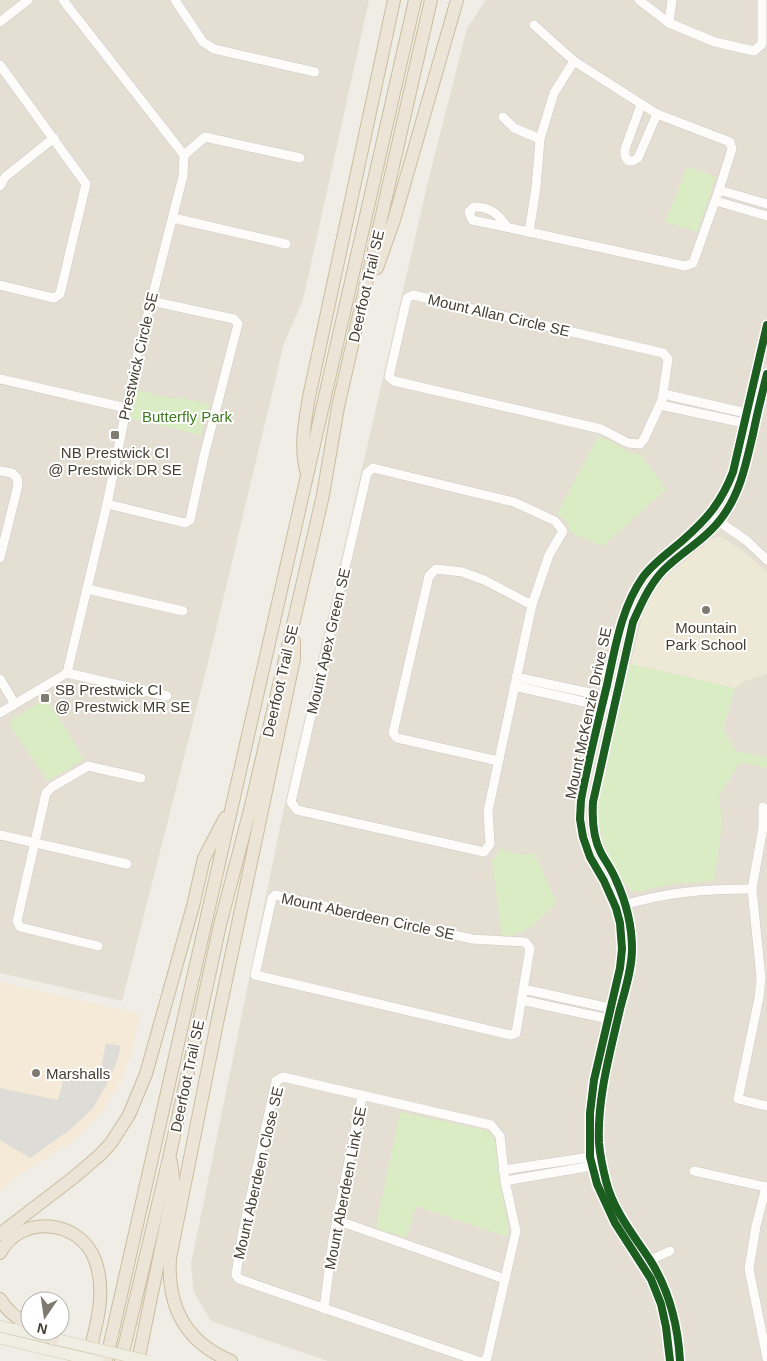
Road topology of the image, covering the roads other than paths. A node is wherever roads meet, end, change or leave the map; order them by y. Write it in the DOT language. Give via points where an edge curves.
graph roads {
  1 [pos="28,0"];
  2 [pos="63,0"];
  3 [pos="175,0"];
  4 [pos="394,0"];
  5 [pos="415,0"];
  6 [pos="430,0"];
  7 [pos="456,0"];
  8 [pos="640,0"];
  9 [pos="672,0"];
  10 [pos="762,0"];
  11 [pos="0,22"];
  12 [pos="669,23"];
  13 [pos="534,25"];
  14 [pos="574,61"];
  15 [pos="0,65"];
  16 [pos="315,72"];
  17 [pos="641,105"];
  18 [pos="657,114"];
  19 [pos="503,117"];
  20 [pos="54,138"];
  21 [pos="540,139"];
  22 [pos="184,155"];
  23 [pos="300,158"];
  24 [pos="0,186"];
  25 [pos="719,190"];
  26 [pos="716,201"];
  27 [pos="767,204"];
  28 [pos="767,216"];
  29 [pos="173,218"];
  30 [pos="508,227"];
  31 [pos="529,232"];
  32 [pos="286,244"];
  33 [pos="0,285"];
  34 [pos="151,301"];
  35 [pos="357,322"];
  36 [pos="767,325"];
  37 [pos="767,374"];
  38 [pos="0,379"];
  39 [pos="664,394"];
  40 [pos="660,404"];
  41 [pos="126,408"];
  42 [pos="746,413"];
  43 [pos="756,420"];
  44 [pos="744,424"];
  45 [pos="0,471"];
  46 [pos="307,476"];
  47 [pos="106,504"];
  48 [pos="710,514"];
  49 [pos="718,522"];
  50 [pos="0,558"];
  51 [pos="767,560"];
  52 [pos="87,589"];
  53 [pos="532,605"];
  54 [pos="183,611"];
  55 [pos="294,621"];
  56 [pos="67,673"];
  57 [pos="0,680"];
  58 [pos="515,682"];
  59 [pos="167,696"];
  60 [pos="604,696"];
  61 [pos="15,704"];
  62 [pos="614,704"];
  63 [pos="602,706"];
  64 [pos="0,713"];
  65 [pos="498,761"];
  66 [pos="141,778"];
  67 [pos="234,800"];
  68 [pos="764,807"];
  69 [pos="765,827"];
  70 [pos="0,835"];
  71 [pos="34,843"];
  72 [pos="127,864"];
  73 [pos="752,890"];
  74 [pos="626,905"];
  75 [pos="616,908"];
  76 [pos="98,946"];
  77 [pos="523,989"];
  78 [pos="521,1000"];
  79 [pos="610,1008"];
  80 [pos="618,1017"];
  81 [pos="608,1019"];
  82 [pos="362,1097"];
  83 [pos="767,1106"];
  84 [pos="170,1154"];
  85 [pos="602,1159"];
  86 [pos="591,1161"];
  87 [pos="503,1170"];
  88 [pos="694,1170"];
  89 [pos="505,1182"];
  90 [pos="766,1187"];
  91 [pos="336,1220"];
  92 [pos="2,1233"];
  93 [pos="670,1251"];
  94 [pos="0,1253"];
  95 [pos="650,1260"];
  96 [pos="505,1279"];
  97 [pos="0,1299"];
  98 [pos="324,1309"];
  99 [pos="20,1319"];
  100 [pos="0,1326"];
  101 [pos="20,1331"];
  102 [pos="0,1338"];
  103 [pos="56,1341"];
  104 [pos="67,1348"];
  105 [pos="767,1358"];
  106 [pos="88,1361"];
  107 [pos="98,1361"];
  108 [pos="106,1361"];
  109 [pos="121,1361"];
  110 [pos="138,1361"];
  111 [pos="148,1361"];
  112 [pos="231,1361"];
  113 [pos="478,1361"];
  114 [pos="483,1361"];
  115 [pos="670,1361"];
  116 [pos="680,1361"];
  1 -- 11 [label="street"];
  2 -- 22 [label="street"];
  3 -- 16 [label="street" via="203,42 214,49"];
  4 -- 46 [label="highway" via="309,397 302,438"];
  5 -- 46 [label="highway, Deerfoot Trail SE"];
  6 -- 35 [label="highway, Deerfoot Trail SE"];
  7 -- 35 [label="highway" via="394,220"];
  8 -- 12 [label="street"];
  9 -- 12 [label="street"];
  10 -- 12 [label="street" via="762,44 754,52 715,42"];
  13 -- 14 [label="street"];
  14 -- 17 [label="street"];
  14 -- 21 [label="street" via="554,93"];
  15 -- 20 [label="street"];
  17 -- 18 [label="street"];
  17 -- 18 [label="street" via="625,149 628,161 638,158"];
  18 -- 25 [label="street" via="730,142 732,149"];
  19 -- 21 [label="street" via="514,128"];
  20 -- 24 [label="street" via="5,178"];
  20 -- 33 [label="street" via="86,184 60,294 54,298"];
  21 -- 31 [label="street"];
  22 -- 23 [label="street" via="205,137"];
  22 -- 29 [label="street, Prestwick Circle SE" via="183,176"];
  25 -- 26 [label="street"];
  25 -- 27 [label="street"];
  26 -- 28 [label="street"];
  26 -- 31 [label="street" via="693,264 684,266"];
  29 -- 32 [label="street"];
  29 -- 34 [label="street, Prestwick Circle SE"];
  30 -- 31 [label="street"];
  34 -- 41 [label="street, Prestwick Circle SE"];
  34 -- 47 [label="street" via="234,319 238,324 190,520 185,523"];
  35 -- 55 [label="highway, Deerfoot Trail SE"];
  36 -- 42 [label="street, Mount McKenzie Drive SE"];
  37 -- 43 [label="street, Mount McKenzie Drive SE"];
  38 -- 41 [label="street"];
  39 -- 40 [label="street, Mount Allan Circle SE"];
  39 -- 40 [label="street, Mount Allan Circle SE" via="668,359 663,353 413,295 407,298 389,377 394,381 601,430 634,444 640,444 644,439"];
  39 -- 42 [label="street"];
  40 -- 44 [label="street"];
  41 -- 47 [label="street, Prestwick Circle SE"];
  42 -- 43 [label="street"];
  42 -- 44 [label="street, Mount McKenzie Drive SE"];
  43 -- 44 [label="street"];
  43 -- 49 [label="street, Mount McKenzie Drive SE" via="734,499"];
  44 -- 48 [label="street, Mount McKenzie Drive SE" via="733,472 724,494"];
  45 -- 50 [label="street" via="12,473 18,485"];
  46 -- 67 [label="highway, Deerfoot Trail SE"];
  47 -- 52 [label="street, Prestwick Circle SE"];
  48 -- 49 [label="street"];
  48 -- 60 [label="street, Mount McKenzie Drive SE" via="642,578 623,619"];
  49 -- 51 [label="street" via="747,541"];
  49 -- 62 [label="street, Mount McKenzie Drive SE" via="668,566 650,587 633,622"];
  52 -- 54 [label="street"];
  52 -- 56 [label="street, Prestwick Circle SE"];
  53 -- 58 [label="street, Mount Apex Green SE"];
  53 -- 65 [label="street" via="484,580 462,572 436,569 429,576 393,733 397,738"];
  53 -- 65 [label="street, Mount Apex Green SE" via="549,555 563,531 555,521 514,502 374,468 367,473 291,802 297,810 484,852 490,844 488,812"];
  55 -- 84 [label="highway, Deerfoot Trail SE" via="220,925"];
  55 -- 112 [label="highway" via="294,659 170,1258 171,1292 185,1325 212,1352"];
  56 -- 59 [label="street"];
  56 -- 61 [label="street"];
  57 -- 61 [label="street"];
  58 -- 60 [label="street"];
  58 -- 63 [label="street"];
  58 -- 65 [label="street, Mount Apex Green SE"];
  60 -- 62 [label="street"];
  60 -- 63 [label="street, Mount McKenzie Drive SE"];
  61 -- 64 [label="street"];
  62 -- 63 [label="street"];
  62 -- 74 [label="street, Mount McKenzie Drive SE" via="592,819 600,851 616,878"];
  63 -- 75 [label="street, Mount McKenzie Drive SE" via="580,819 590,857"];
  66 -- 71 [label="street" via="88,766 52,787 46,793"];
  67 -- 92 [label="highway" via="204,858 159,1031 129,1115 100,1155"];
  67 -- 108 [label="highway, Deerfoot Trail SE"];
  68 -- 69 [label="street"];
  69 -- 73 [label="street"];
  70 -- 71 [label="street"];
  71 -- 72 [label="street"];
  71 -- 76 [label="street" via="17,921 20,927"];
  73 -- 74 [label="street" via="711,889 672,893"];
  73 -- 83 [label="street" via="761,978 738,1099"];
  74 -- 75 [label="street"];
  74 -- 80 [label="street, Mount McKenzie Drive SE" via="632,951"];
  75 -- 79 [label="street, Mount McKenzie Drive SE" via="622,948"];
  77 -- 78 [label="street, Mount Aberdeen Circle SE"];
  77 -- 78 [label="street, Mount Aberdeen Circle SE" via="530,948 525,942 472,939 275,895 255,974 511,1035 516,1033"];
  77 -- 79 [label="street"];
  78 -- 81 [label="street"];
  79 -- 80 [label="street"];
  79 -- 81 [label="street, Mount McKenzie Drive SE"];
  80 -- 81 [label="street"];
  80 -- 85 [label="street, Mount McKenzie Drive SE" via="600,1114"];
  81 -- 86 [label="street, Mount McKenzie Drive SE" via="590,1113"];
  82 -- 87 [label="street, Mount Aberdeen Close SE" via="491,1125 500,1136"];
  82 -- 91 [label="street, Mount Aberdeen Link SE"];
  82 -- 98 [label="street, Mount Aberdeen Close SE" via="283,1078 276,1081 242,1236 236,1274 240,1279"];
  84 -- 109 [label="highway, Deerfoot Trail SE"];
  84 -- 110 [label="highway" via="174,1186"];
  85 -- 86 [label="street"];
  85 -- 95 [label="street, Mount McKenzie Drive SE" via="612,1198"];
  86 -- 87 [label="street"];
  86 -- 89 [label="street"];
  86 -- 115 [label="street, Mount McKenzie Drive SE" via="602,1198 651,1279 661,1304"];
  87 -- 89 [label="street, Mount Aberdeen Close SE"];
  88 -- 90 [label="street"];
  89 -- 96 [label="street, Mount Aberdeen Close SE" via="516,1231"];
  90 -- 105 [label="street" via="749,1269"];
  91 -- 96 [label="street"];
  91 -- 98 [label="street, Mount Aberdeen Link SE"];
  93 -- 95 [label="street"];
  94 -- 106 [label="highway" via="18,1232 38,1227 59,1228 85,1243 95,1260 99,1279 99,1307"];
  95 -- 116 [label="street, Mount McKenzie Drive SE" via="670,1303"];
  96 -- 114 [label="street, Mount Aberdeen Close SE" via="488,1358"];
  97 -- 99 [label="highway"];
  98 -- 113 [label="street, Mount Aberdeen Close SE"];
  100 -- 101 [label="main road"];
  102 -- 104 [label="main road"];
  103 -- 104 [label="main road"];
  104 -- 107 [label="main road, bridge"];
  104 -- 111 [label="main road, bridge"];
}
